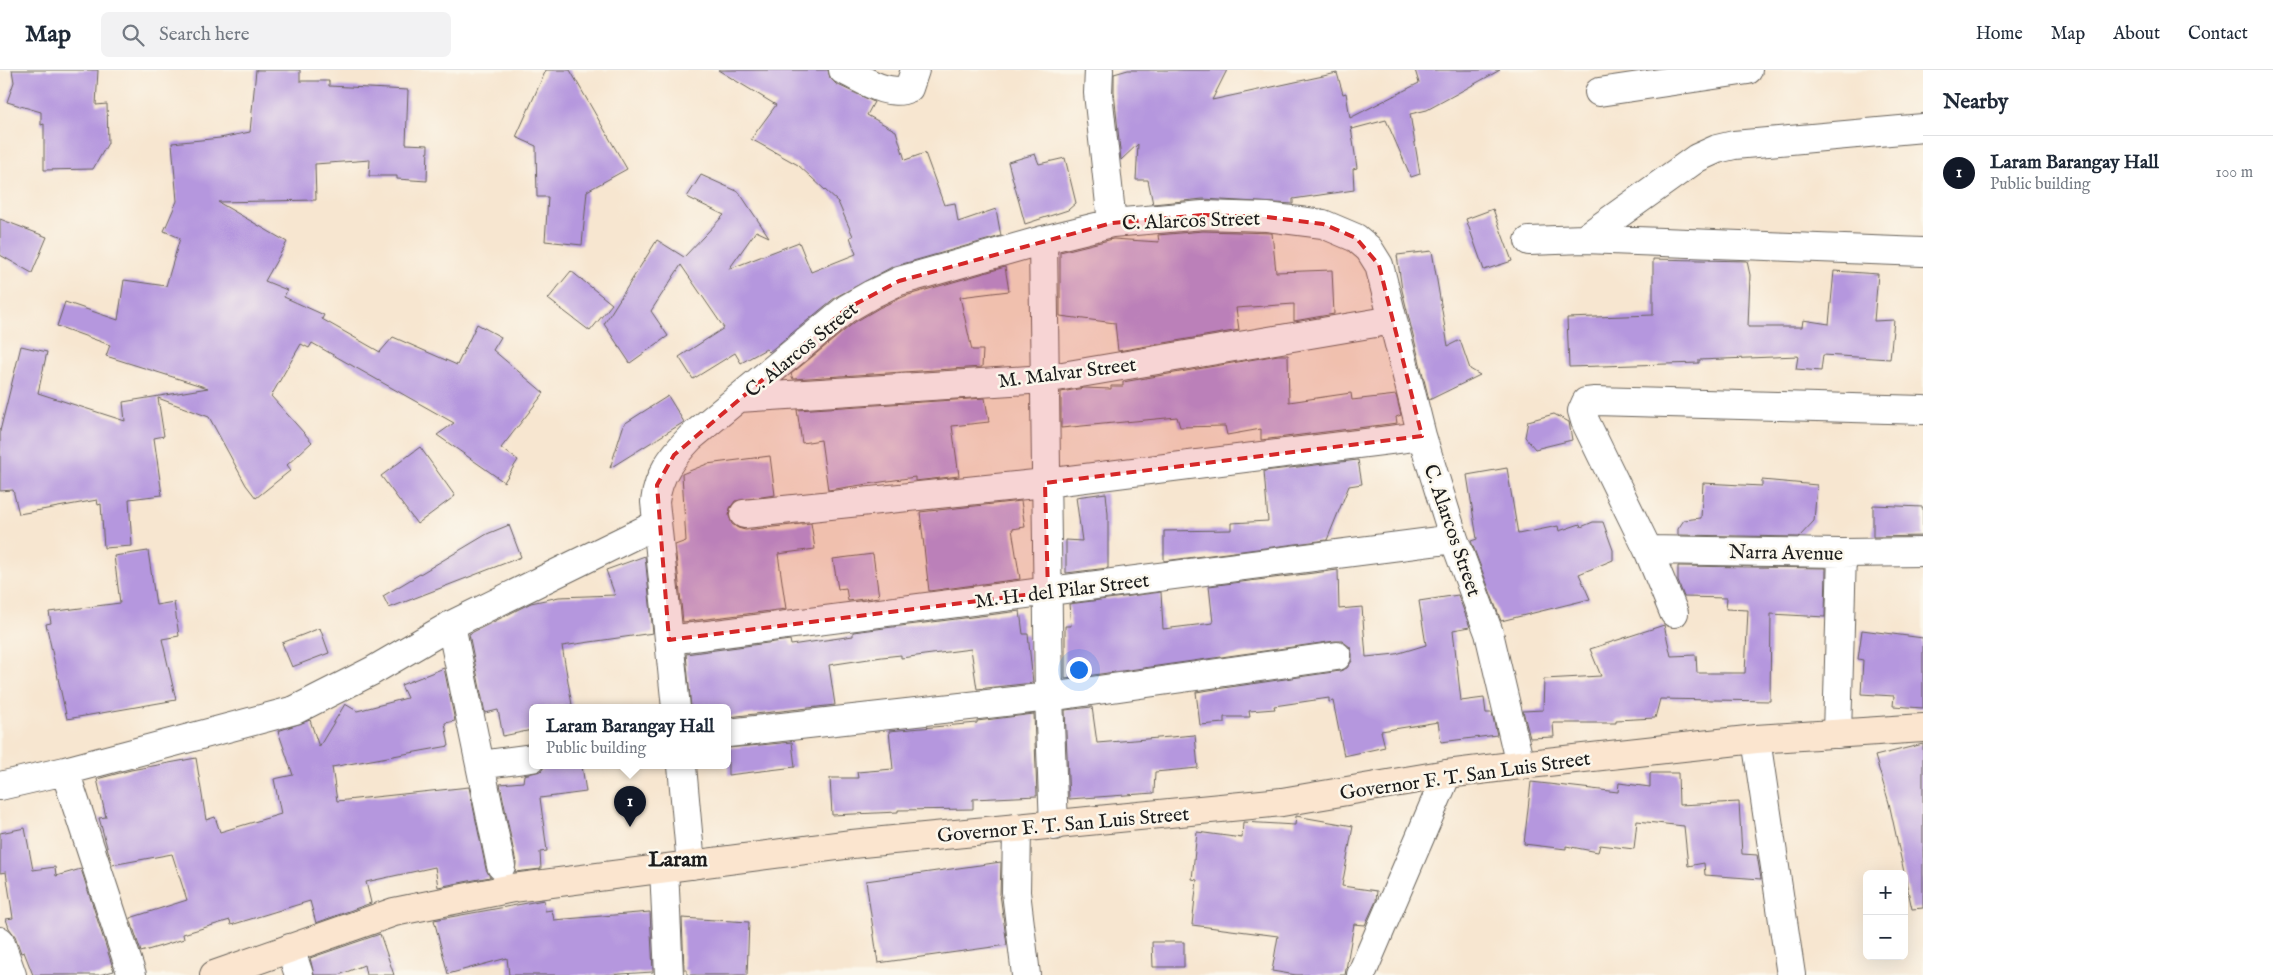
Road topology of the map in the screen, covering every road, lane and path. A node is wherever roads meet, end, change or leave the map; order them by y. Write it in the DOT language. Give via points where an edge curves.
graph roads {
  1 [pos="843,70"];
  2 [pos="915,70"];
  3 [pos="1099,70"];
  4 [pos="1748,70"];
  5 [pos="1599,92"];
  6 [pos="1923,128"];
  7 [pos="1112,223"];
  8 [pos="1584,239"];
  9 [pos="1043,240"];
  10 [pos="1529,241"];
  11 [pos="1923,252"];
  12 [pos="1393,320"];
  13 [pos="1045,379"];
  14 [pos="739,398"];
  15 [pos="1923,410"];
  16 [pos="1422,436"];
  17 [pos="1045,483"];
  18 [pos="744,514"];
  19 [pos="657,524"];
  20 [pos="1454,539"];
  21 [pos="1648,550"];
  22 [pos="1923,552"];
  23 [pos="1842,553"];
  24 [pos="1048,592"];
  25 [pos="1674,612"];
  26 [pos="451,625"];
  27 [pos="669,640"];
  28 [pos="1337,656"];
  29 [pos="1049,697"];
  30 [pos="676,704"];
  31 [pos="1923,728"];
  32 [pos="731,733"];
  33 [pos="1837,734"];
  34 [pos="1756,739"];
  35 [pos="529,758"];
  36 [pos="480,765"];
  37 [pos="1520,765"];
  38 [pos="682,769"];
  39 [pos="65,771"];
  40 [pos="1447,774"];
  41 [pos="0,786"];
  42 [pos="1054,826"];
  43 [pos="1016,828"];
  44 [pos="691,865"];
  45 [pos="501,866"];
  46 [pos="664,869"];
  47 [pos="0,941"];
  48 [pos="290,948"];
  49 [pos="12,975"];
  50 [pos="132,975"];
  51 [pos="214,975"];
  52 [pos="299,975"];
  53 [pos="669,975"];
  54 [pos="1026,975"];
  55 [pos="1360,975"];
  56 [pos="1791,975"];
  1 -- 2 [label="street" via="884,90 900,92 909,88"];
  3 -- 7 [label="street" via="1098,93"];
  4 -- 5 [label="street"];
  6 -- 8 [label="street" via="1717,149 1697,158"];
  7 -- 9 [label="street, C. Alarcos Street"];
  7 -- 12 [label="street, C. Alarcos Street" via="1203,215 1258,216 1340,229 1369,249 1379,265"];
  8 -- 10 [label="street"];
  8 -- 11 [label="street"];
  9 -- 13 [label="street"];
  9 -- 14 [label="street, C. Alarcos Street" via="899,281 872,294 846,309"];
  12 -- 13 [label="street, M. Malvar Street"];
  12 -- 16 [label="street, C. Alarcos Street"];
  13 -- 14 [label="street, M. Malvar Street"];
  13 -- 17 [label="street"];
  14 -- 19 [label="street, C. Alarcos Street" via="690,438 664,470 657,485"];
  15 -- 21 [label="street" via="1586,402 1582,411 1586,421"];
  16 -- 17 [label="street"];
  16 -- 20 [label="street, C. Alarcos Street"];
  17 -- 18 [label="street"];
  17 -- 24 [label="street"];
  19 -- 26 [label="street"];
  19 -- 27 [label="street, C. Alarcos Street"];
  20 -- 24 [label="street, M. H. del Pilar Street"];
  20 -- 37 [label="street, C. Alarcos Street" via="1488,633"];
  21 -- 23 [label="street, Narra Avenue"];
  21 -- 25 [label="street"];
  22 -- 23 [label="street, Narra Avenue"];
  23 -- 33 [label="street"];
  24 -- 27 [label="street, M. H. del Pilar Street"];
  24 -- 29 [label="street"];
  26 -- 36 [label="street"];
  26 -- 39 [label="street" via="372,671 295,710"];
  27 -- 30 [label="street, C. Alarcos Street"];
  28 -- 29 [label="street"];
  29 -- 32 [label="street"];
  29 -- 42 [label="street"];
  31 -- 33 [label="street, Governor F. T. San Luis Street"];
  33 -- 34 [label="street, Governor F. T. San Luis Street"];
  34 -- 37 [label="street, Governor F. T. San Luis Street"];
  34 -- 56 [label="street"];
  35 -- 36 [label="street"];
  36 -- 45 [label="street"];
  37 -- 40 [label="street, Governor F. T. San Luis Street"];
  38 -- 44 [label="street"];
  39 -- 41 [label="street"];
  39 -- 50 [label="street"];
  40 -- 42 [label="street, Governor F. T. San Luis Street" via="1282,802"];
  40 -- 55 [label="street"];
  42 -- 43 [label="street, Governor F. T. San Luis Street"];
  43 -- 44 [label="street, Governor F. T. San Luis Street" via="852,844"];
  43 -- 54 [label="street" via="1016,892"];
  44 -- 46 [label="street, Governor F. T. San Luis Street"];
  46 -- 48 [label="street, Governor F. T. San Luis Street" via="513,888 394,912"];
  46 -- 53 [label="street"];
  47 -- 49 [label="street"];
  48 -- 51 [label="street, Governor F. T. San Luis Street"];
  48 -- 52 [label="street"];
}
